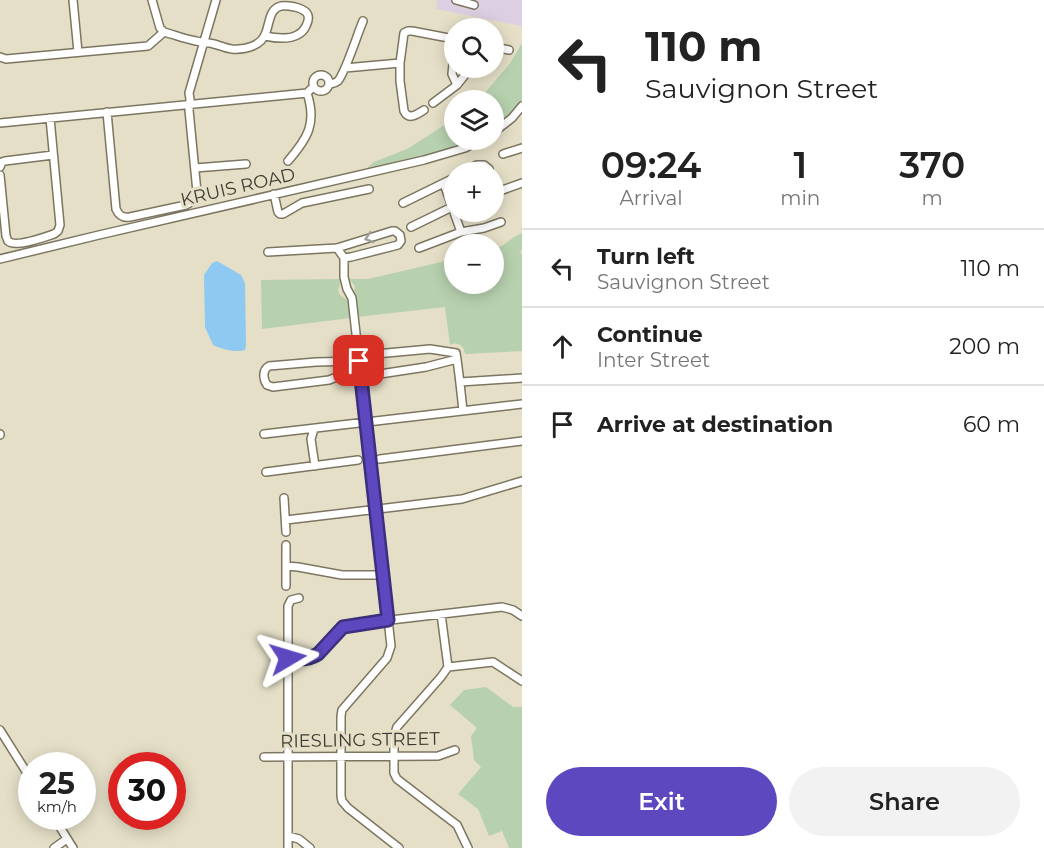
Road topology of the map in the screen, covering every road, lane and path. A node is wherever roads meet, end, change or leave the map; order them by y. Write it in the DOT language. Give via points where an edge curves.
graph roads {
  1 [pos="73,0"];
  2 [pos="152,0"];
  3 [pos="216,0"];
  4 [pos="456,0"];
  5 [pos="474,5"];
  6 [pos="363,21"];
  7 [pos="164,32"];
  8 [pos="265,36"];
  9 [pos="444,37"];
  10 [pos="204,42"];
  11 [pos="504,49"];
  12 [pos="509,50"];
  13 [pos="78,52"];
  14 [pos="0,57"];
  15 [pos="400,63"];
  16 [pos="345,68"];
  17 [pos="454,78"];
  18 [pos="462,78"];
  19 [pos="329,84"];
  20 [pos="457,85"];
  21 [pos="310,90"];
  22 [pos="433,103"];
  23 [pos="189,105"];
  24 [pos="522,106"];
  25 [pos="424,110"];
  26 [pos="107,112"];
  27 [pos="50,118"];
  28 [pos="0,123"];
  29 [pos="504,124"];
  30 [pos="522,148"];
  31 [pos="458,150"];
  32 [pos="503,154"];
  33 [pos="53,155"];
  34 [pos="288,160"];
  35 [pos="246,164"];
  36 [pos="0,167"];
  37 [pos="195,168"];
  38 [pos="0,175"];
  39 [pos="522,183"];
  40 [pos="444,184"];
  41 [pos="369,189"];
  42 [pos="504,190"];
  43 [pos="274,194"];
  44 [pos="403,203"];
  45 [pos="444,212"];
  46 [pos="458,222"];
  47 [pos="501,222"];
  48 [pos="411,227"];
  49 [pos="461,232"];
  50 [pos="337,248"];
  51 [pos="419,248"];
  52 [pos="268,252"];
  53 [pos="344,258"];
  54 [pos="0,259"];
  55 [pos="457,356"];
  56 [pos="337,361"];
  57 [pos="359,361"];
  58 [pos="360,371"];
  59 [pos="339,376"];
  60 [pos="522,378"];
  61 [pos="460,382"];
  62 [pos="522,404"];
  63 [pos="463,411"];
  64 [pos="365,423"];
  65 [pos="314,429"];
  66 [pos="264,434"];
  67 [pos="522,441"];
  68 [pos="380,459"];
  69 [pos="358,460"];
  70 [pos="315,466"];
  71 [pos="266,472"];
  72 [pos="522,481"];
  73 [pos="284,498"];
  74 [pos="375,509"];
  75 [pos="286,520"];
  76 [pos="286,532"];
  77 [pos="286,545"];
  78 [pos="286,566"];
  79 [pos="383,575"];
  80 [pos="286,586"];
  81 [pos="299,598"];
  82 [pos="441,614"];
  83 [pos="522,616"];
  84 [pos="388,620"];
  85 [pos="288,658"];
  86 [pos="448,667"];
  87 [pos="522,681"];
  88 [pos="0,729"];
  89 [pos="455,750"];
  90 [pos="340,756"];
  91 [pos="394,756"];
  92 [pos="264,757"];
  93 [pos="288,757"];
  94 [pos="18,758"];
  95 [pos="62,830"];
  96 [pos="288,836"];
  97 [pos="67,839"];
  98 [pos="54,848"];
  99 [pos="73,848"];
  100 [pos="288,848"];
  101 [pos="310,848"];
  102 [pos="399,848"];
  103 [pos="468,848"];
  1 -- 13 [label="street"];
  2 -- 7 [label="street"];
  3 -- 10 [label="street"];
  4 -- 5 [label="street"];
  6 -- 16 [label="street"];
  7 -- 10 [label="street"];
  7 -- 13 [label="street" via="148,45"];
  8 -- 8 [label="street" via="271,14 278,7 300,8 308,14 306,26 298,35"];
  8 -- 10 [label="street" via="257,45 243,48"];
  9 -- 15 [label="street" via="404,33"];
  10 -- 23 [label="street"];
  11 -- 12 [label="street"];
  13 -- 14 [label="street"];
  15 -- 16 [label="street"];
  15 -- 25 [label="street" via="404,111 410,117"];
  16 -- 19 [label="street" via="338,80"];
  17 -- 20 [label="street"];
  18 -- 20 [label="street"];
  19 -- 21 [label="street" via="322,92"];
  19 -- 21 [label="street" via="325,76 319,75"];
  20 -- 22 [label="street"];
  21 -- 23 [label="street"];
  21 -- 34 [label="street" via="310,127 303,143"];
  23 -- 26 [label="street"];
  23 -- 37 [label="street"];
  24 -- 29 [label="street"];
  26 -- 27 [label="street"];
  26 -- 37 [label="street" via="116,209 120,215 126,218 190,203 197,192"];
  27 -- 28 [label="street"];
  27 -- 33 [label="street"];
  30 -- 32 [label="street"];
  31 -- 43 [label="street, KRUIS ROAD"];
  33 -- 36 [label="street" via="5,161"];
  33 -- 38 [label="street" via="60,225 54,234 21,243 8,241"];
  35 -- 37 [label="street"];
  39 -- 42 [label="street"];
  40 -- 44 [label="street"];
  41 -- 43 [label="street" via="302,203 283,214 278,212"];
  43 -- 54 [label="street, KRUIS ROAD"];
  45 -- 48 [label="street"];
  46 -- 49 [label="street"];
  47 -- 49 [label="street"];
  49 -- 51 [label="street"];
  50 -- 52 [label="street"];
  50 -- 53 [label="street"];
  53 -- 50 [label="street, one-way" via="399,245 400,235 392,231"];
  53 -- 57 [label="street"];
  55 -- 55 [label="street" via="430,349 376,354 370,357 370,370 380,374 426,367"];
  55 -- 61 [label="street"];
  56 -- 57 [label="street"];
  56 -- 59 [label="street"];
  56 -- 59 [label="street" via="269,366 264,376 267,385 273,387"];
  57 -- 58 [label="street"];
  58 -- 59 [label="street"];
  58 -- 64 [label="street"];
  60 -- 61 [label="street"];
  61 -- 63 [label="street"];
  62 -- 63 [label="street"];
  63 -- 64 [label="street"];
  64 -- 65 [label="street"];
  64 -- 74 [label="street"];
  65 -- 66 [label="street"];
  65 -- 70 [label="street" via="311,439"];
  67 -- 68 [label="street"];
  69 -- 70 [label="street"];
  70 -- 71 [label="street"];
  72 -- 74 [label="street" via="462,499"];
  73 -- 75 [label="street"];
  74 -- 75 [label="street"];
  74 -- 79 [label="street"];
  75 -- 76 [label="street"];
  77 -- 78 [label="street"];
  78 -- 79 [label="street" via="342,575"];
  78 -- 80 [label="street"];
  79 -- 84 [label="street"];
  81 -- 85 [label="street" via="291,600 288,606"];
  82 -- 83 [label="street" via="502,607"];
  82 -- 84 [label="street"];
  82 -- 86 [label="street"];
  84 -- 85 [label="street" via="348,625 314,657"];
  84 -- 90 [label="street" via="391,646 387,658 342,710"];
  85 -- 93 [label="street"];
  86 -- 87 [label="street" via="493,662"];
  86 -- 91 [label="street" via="397,727"];
  88 -- 94 [label="street"];
  89 -- 91 [label="street, RIESLING STREET" via="438,756"];
  90 -- 91 [label="street, RIESLING STREET"];
  90 -- 93 [label="street, RIESLING STREET"];
  90 -- 102 [label="street" via="342,801"];
  91 -- 103 [label="street" via="397,779 457,825"];
  92 -- 93 [label="street, RIESLING STREET"];
  93 -- 96 [label="street"];
  95 -- 97 [label="street"];
  96 -- 100 [label="street"];
  96 -- 101 [label="street"];
  97 -- 98 [label="street"];
  97 -- 99 [label="street"];
}
